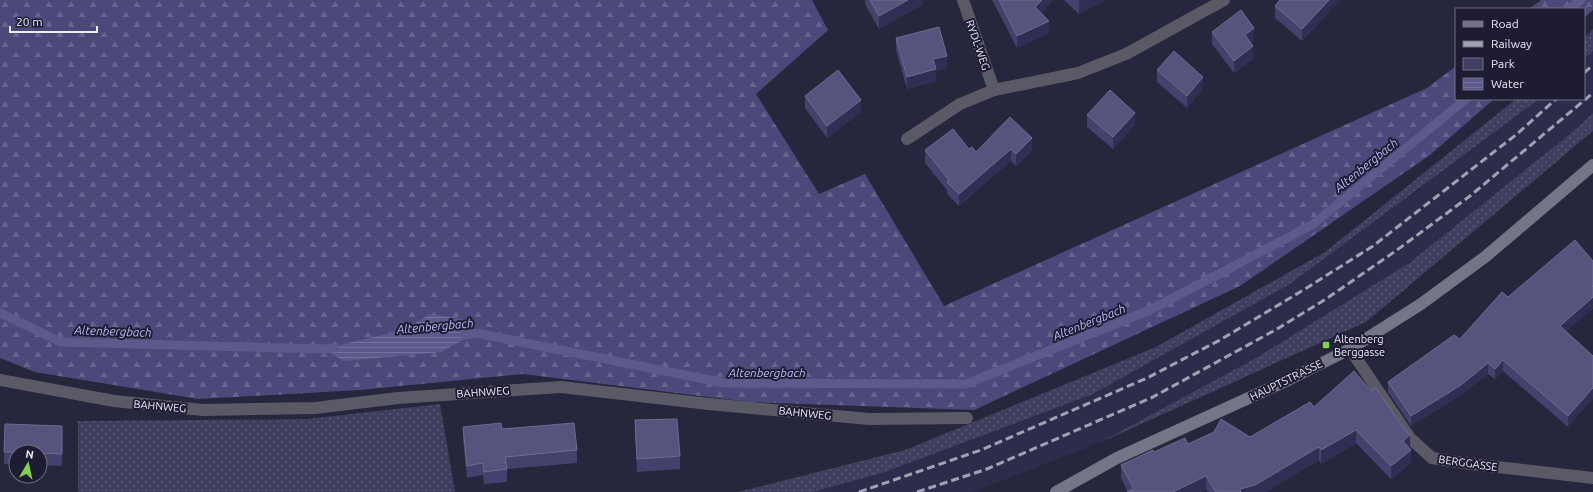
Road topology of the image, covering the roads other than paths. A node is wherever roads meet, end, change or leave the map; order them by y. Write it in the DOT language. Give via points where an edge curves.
graph roads {
  1 [pos="963,0"];
  2 [pos="1224,0"];
  3 [pos="994,90"];
  4 [pos="907,139"];
  5 [pos="1593,165"];
  6 [pos="1350,349"];
  7 [pos="0,380"];
  8 [pos="967,418"];
  9 [pos="1593,478"];
  10 [pos="1056,492"];
  1 -- 3 [label="street, RYDL-WEG"];
  2 -- 3 [label="street" via="1126,54 1078,73"];
  3 -- 4 [label="street" via="960,104"];
  5 -- 6 [label="main road, HAUPTSTRASSE" via="1485,257 1421,304"];
  6 -- 9 [label="street, BERGGASSE" via="1410,438 1432,458"];
  6 -- 10 [label="main road, HAUPTSTRASSE" via="1117,458"];
  7 -- 8 [label="street, BAHNWEG" via="114,401 203,410 315,408 398,398 561,386 709,404 869,419"];
}
